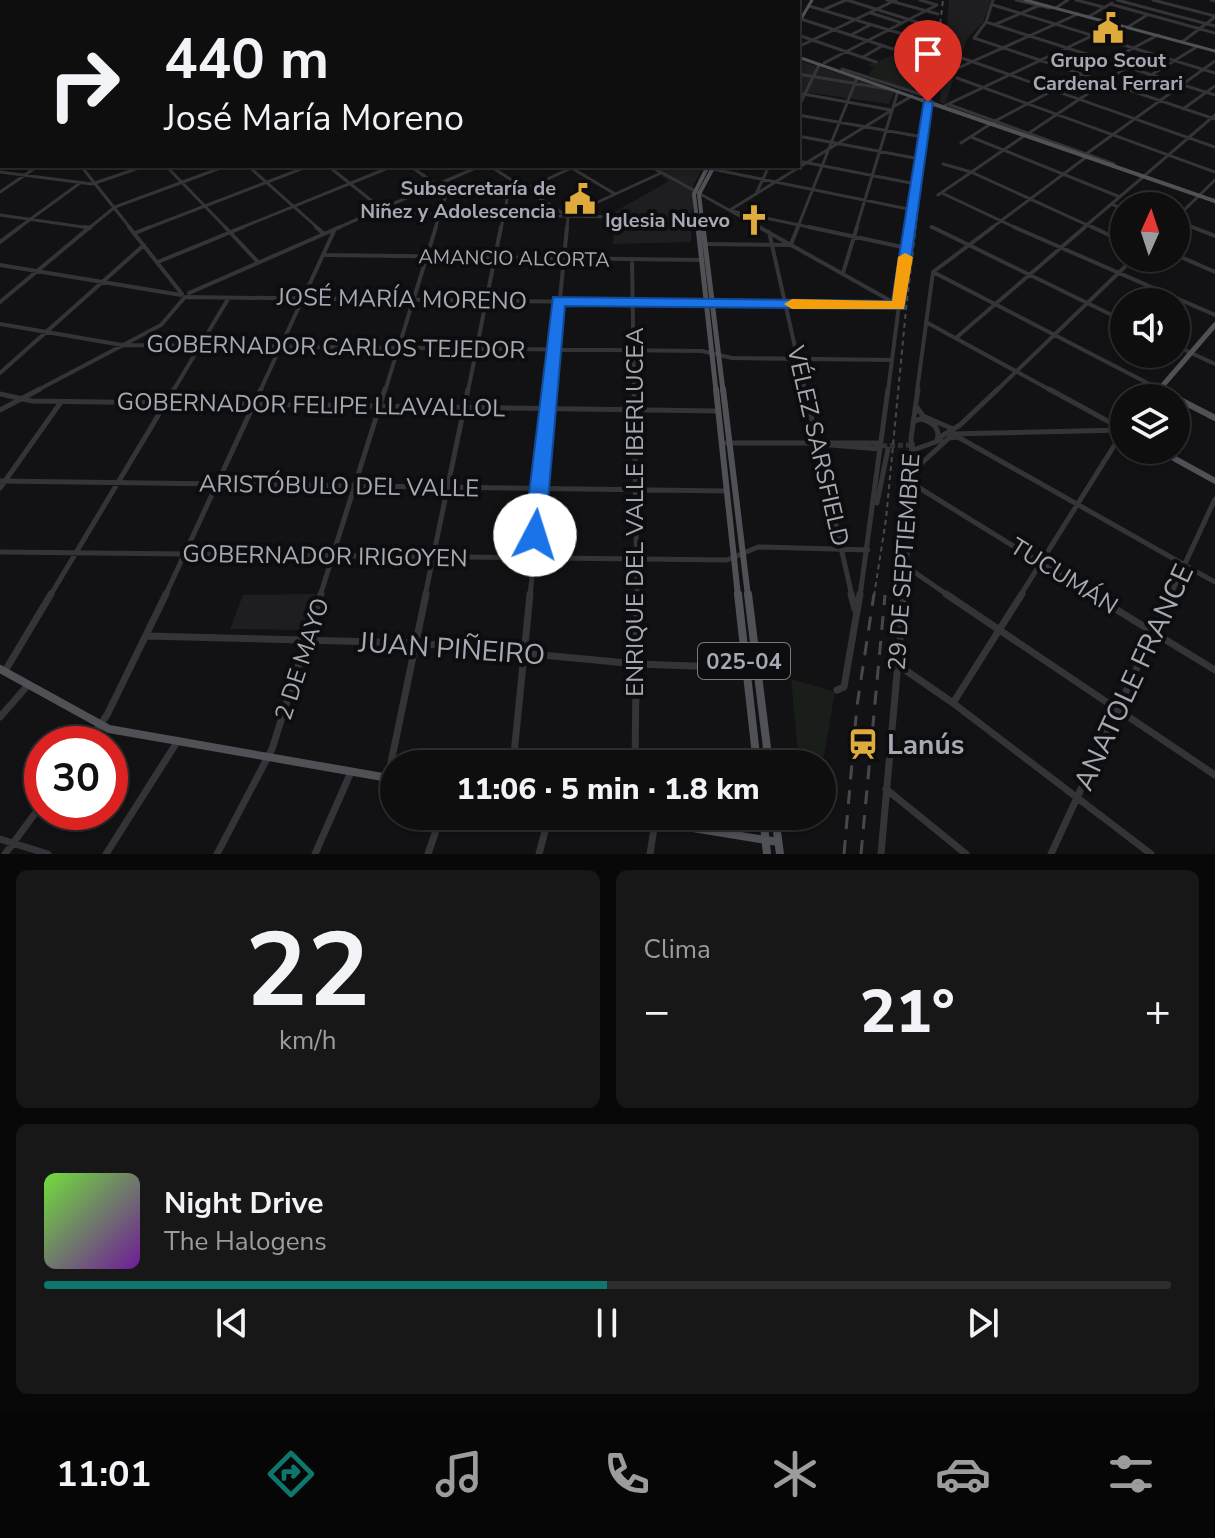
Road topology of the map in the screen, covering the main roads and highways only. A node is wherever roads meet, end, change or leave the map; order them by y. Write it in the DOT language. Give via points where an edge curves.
graph roads {
  1 [pos="1025,0"];
  2 [pos="1215,51"];
  3 [pos="800,58"];
  4 [pos="800,58"];
  5 [pos="823,65"];
  6 [pos="929,100"];
  7 [pos="710,168"];
  8 [pos="697,192"];
  9 [pos="1215,202"];
  10 [pos="710,302"];
  11 [pos="1215,325"];
  12 [pos="1163,384"];
  13 [pos="1190,405"];
  14 [pos="1215,418"];
  15 [pos="1184,464"];
  16 [pos="1215,481"];
  17 [pos="2,670"];
  18 [pos="755,750"];
  19 [pos="767,750"];
  20 [pos="380,777"];
  21 [pos="705,830"];
  22 [pos="765,830"];
  23 [pos="777,830"];
  24 [pos="767,840"];
  25 [pos="778,842"];
  26 [pos="767,854"];
  27 [pos="780,854"];
  1 -- 2 [label="main road"];
  3 -- 5 [label="main road"];
  4 -- 6 [label="main road"];
  5 -- 6 [label="main road"];
  5 -- 6 [label="main road"];
  6 -- 9 [label="main road"];
  7 -- 8 [label="main road"];
  8 -- 10 [label="main road, 025-04"];
  8 -- 10 [label="main road, 025-04"];
  10 -- 18 [label="main road, 025-04"];
  10 -- 19 [label="main road, 025-04"];
  11 -- 12 [label="main road"];
  13 -- 14 [label="main road"];
  15 -- 16 [label="main road"];
  17 -- 20 [label="main road" via="101,726"];
  21 -- 24 [label="main road"];
  22 -- 24 [label="main road"];
  23 -- 25 [label="main road"];
  24 -- 25 [label="main road"];
  24 -- 26 [label="main road"];
  25 -- 27 [label="main road"];
}
